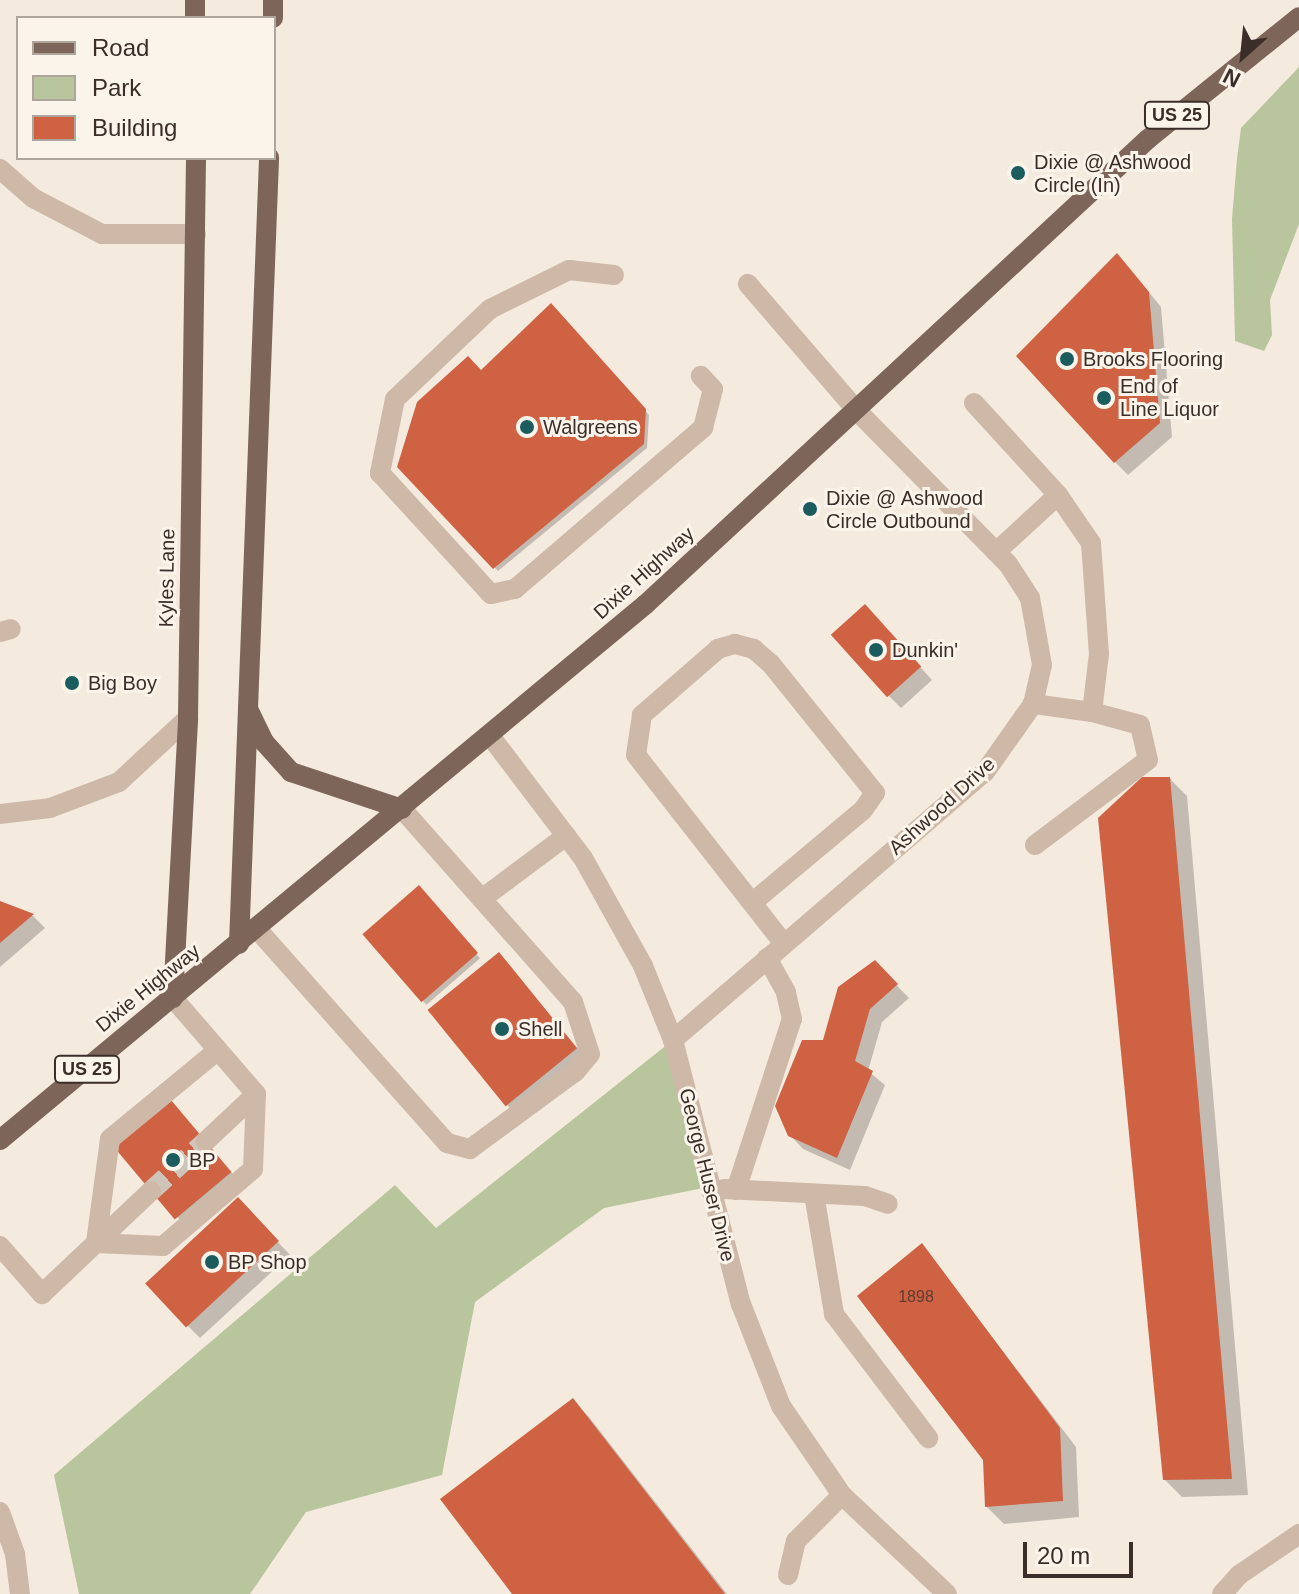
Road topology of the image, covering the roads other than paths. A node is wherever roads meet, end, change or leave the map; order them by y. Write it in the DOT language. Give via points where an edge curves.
graph roads {
  1 [pos="1299,17"];
  2 [pos="196,160"];
  3 [pos="269,160"];
  4 [pos="0,169"];
  5 [pos="196,234"];
  6 [pos="614,275"];
  7 [pos="748,284"];
  8 [pos="701,376"];
  9 [pos="974,403"];
  10 [pos="858,412"];
  11 [pos="1058,495"];
  12 [pos="996,552"];
  13 [pos="1033,704"];
  14 [pos="248,709"];
  15 [pos="1092,712"];
  16 [pos="188,718"];
  17 [pos="491,737"];
  18 [pos="1129,773"];
  19 [pos="1115,793"];
  20 [pos="1094,808"];
  21 [pos="402,809"];
  22 [pos="0,814"];
  23 [pos="1069,816"];
  24 [pos="566,836"];
  25 [pos="1035,845"];
  26 [pos="483,898"];
  27 [pos="753,902"];
  28 [pos="257,929"];
  29 [pos="239,944"];
  30 [pos="784,944"];
  31 [pos="767,958"];
  32 [pos="173,998"];
  33 [pos="673,1040"];
  34 [pos="218,1050"];
  35 [pos="256,1094"];
  36 [pos="0,1140"];
  37 [pos="206,1141"];
  38 [pos="708,1187"];
  39 [pos="736,1190"];
  40 [pos="151,1191"];
  41 [pos="814,1194"];
  42 [pos="888,1204"];
  43 [pos="96,1243"];
  44 [pos="0,1246"];
  45 [pos="928,1438"];
  46 [pos="842,1495"];
  47 [pos="0,1512"];
  48 [pos="1299,1534"];
  49 [pos="788,1575"];
  50 [pos="20,1594"];
  51 [pos="947,1594"];
  52 [pos="1222,1594"];
  1 -- 10 [label="main road, Dixie Highway / US 25" via="1148,139"];
  2 -- 5 [label="main road, Kyles Lane"];
  3 -- 14 [label="main road"];
  4 -- 5 [label="street" via="33,198 102,234"];
  5 -- 16 [label="main road, Kyles Lane"];
  6 -- 8 [label="street" via="569,270 490,309 395,399 380,473 491,594 515,589 703,428 713,389"];
  7 -- 10 [label="street, Ashwood Drive"];
  9 -- 11 [label="street"];
  10 -- 12 [label="street, Ashwood Drive"];
  10 -- 17 [label="main road, Dixie Highway / US 25"];
  11 -- 12 [label="street"];
  11 -- 15 [label="street" via="1091,543 1099,654"];
  12 -- 13 [label="street, Ashwood Drive" via="1030,598 1042,665"];
  13 -- 15 [label="street"];
  13 -- 30 [label="street, Ashwood Drive" via="985,772"];
  14 -- 21 [label="main road" via="264,742 291,772"];
  14 -- 29 [label="main road"];
  15 -- 18 [label="street" via="1140,725 1148,760"];
  16 -- 22 [label="street" via="119,782 50,808"];
  16 -- 32 [label="main road, Kyles Lane"];
  17 -- 21 [label="main road, Dixie Highway / US 25"];
  17 -- 24 [label="street, George Huser Drive"];
  18 -- 19 [label="street" via="1127,785"];
  18 -- 23 [label="street"];
  20 -- 23 [label="street" via="1080,819"];
  21 -- 26 [label="street"];
  21 -- 28 [label="main road, Dixie Highway / US 25"];
  23 -- 25 [label="street"];
  24 -- 26 [label="street"];
  24 -- 33 [label="street, George Huser Drive" via="611,904"];
  26 -- 28 [label="street" via="573,1002 590,1054 538,1103 470,1149 447,1143"];
  27 -- 27 [label="street" via="636,755 642,715 718,649 735,644 754,649 771,664 875,793 863,810"];
  27 -- 30 [label="street"];
  28 -- 29 [label="main road, Dixie Highway / US 25"];
  29 -- 32 [label="main road, Dixie Highway / US 25"];
  30 -- 31 [label="street, Ashwood Drive"];
  31 -- 33 [label="street, Ashwood Drive"];
  31 -- 39 [label="street" via="786,992 792,1019"];
  32 -- 34 [label="street"];
  32 -- 36 [label="main road, Dixie Highway / US 25"];
  33 -- 38 [label="street, George Huser Drive"];
  34 -- 35 [label="street"];
  34 -- 43 [label="street" via="110,1139"];
  35 -- 37 [label="street"];
  35 -- 43 [label="street" via="253,1169 163,1246"];
  38 -- 39 [label="street"];
  38 -- 46 [label="street, George Huser Drive" via="766,1375"];
  39 -- 41 [label="street"];
  40 -- 43 [label="street"];
  41 -- 42 [label="street" via="865,1196"];
  41 -- 45 [label="street" via="834,1314"];
  43 -- 44 [label="street" via="42,1294"];
  46 -- 49 [label="street" via="796,1541"];
  46 -- 51 [label="street, George Huser Drive"];
  47 -- 50 [label="street" via="15,1554"];
  48 -- 52 [label="street" via="1239,1575"];
}
